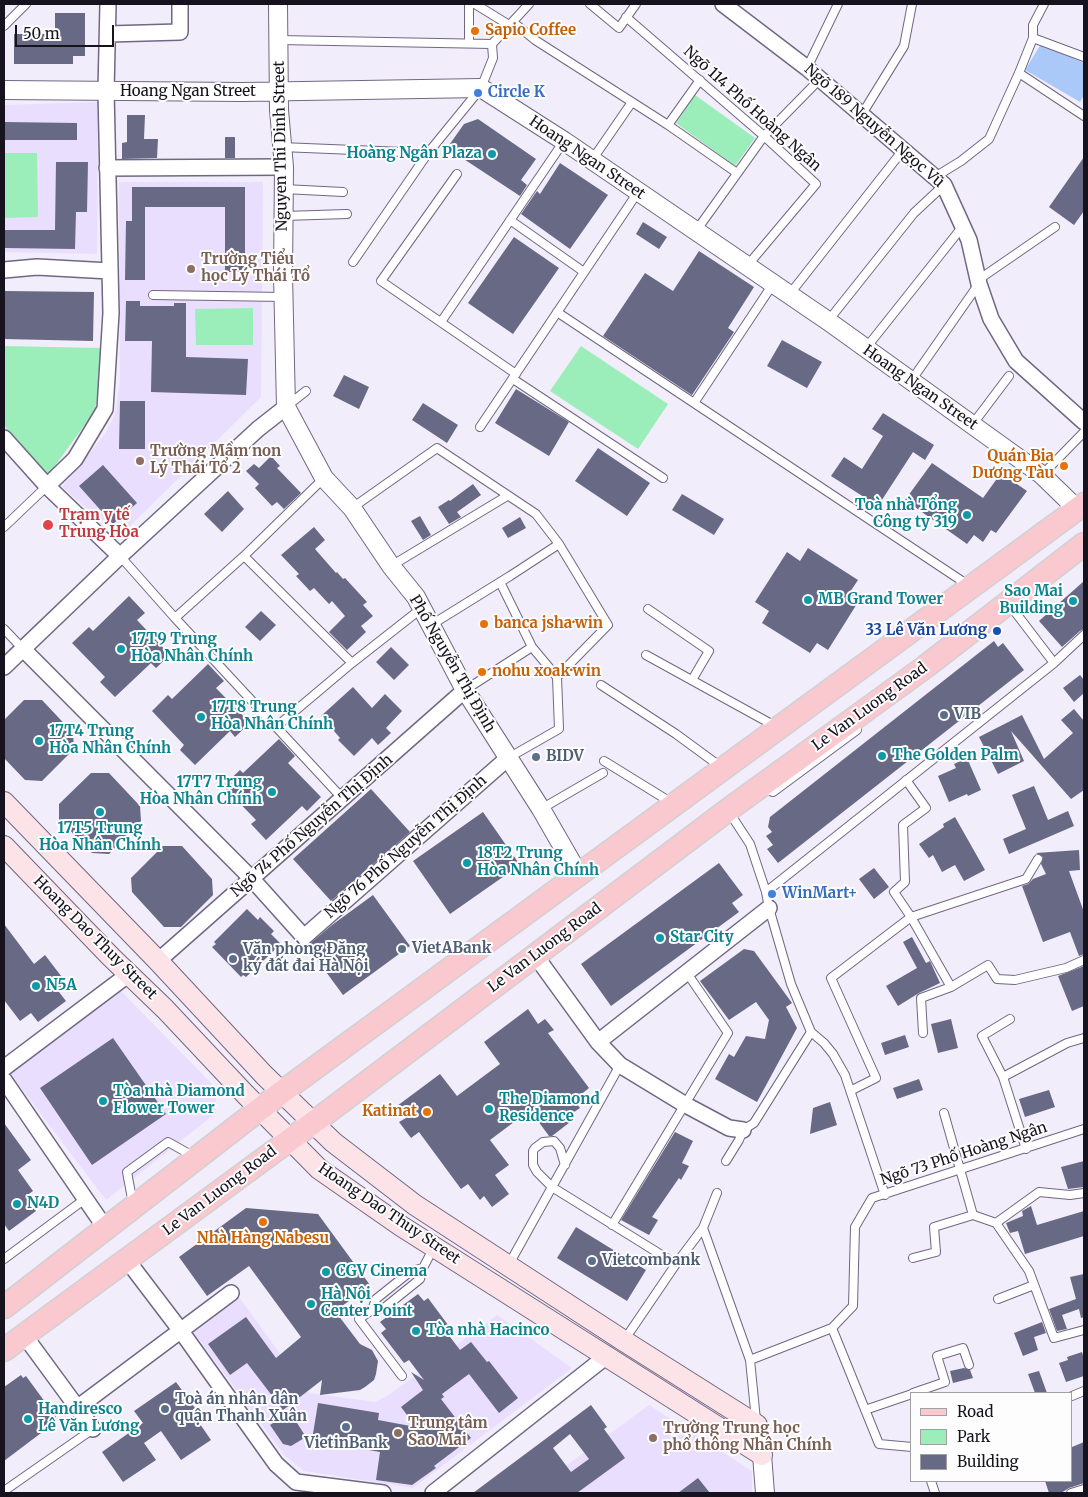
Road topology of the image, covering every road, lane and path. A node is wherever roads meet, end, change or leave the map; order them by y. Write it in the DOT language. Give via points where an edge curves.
graph roads {
  1 [pos="26,4"];
  2 [pos="108,4"];
  3 [pos="180,4"];
  4 [pos="278,4"];
  5 [pos="469,4"];
  6 [pos="475,4"];
  7 [pos="529,4"];
  8 [pos="590,4"];
  9 [pos="636,4"];
  10 [pos="723,4"];
  11 [pos="838,4"];
  12 [pos="912,4"];
  13 [pos="1044,4"];
  14 [pos="626,17"];
  15 [pos="511,24"];
  16 [pos="4,26"];
  17 [pos="108,34"];
  18 [pos="1032,38"];
  19 [pos="279,40"];
  20 [pos="469,43"];
  21 [pos="492,44"];
  22 [pos="1084,57"];
  23 [pos="807,68"];
  24 [pos="1019,73"];
  25 [pos="820,78"];
  26 [pos="700,80"];
  27 [pos="481,88"];
  28 [pos="4,90"];
  29 [pos="106,91"];
  30 [pos="279,92"];
  31 [pos="632,102"];
  32 [pos="1083,113"];
  33 [pos="862,114"];
  34 [pos="668,125"];
  35 [pos="764,136"];
  36 [pos="564,141"];
  37 [pos="282,147"];
  38 [pos="903,150"];
  39 [pos="428,153"];
  40 [pos="592,160"];
  41 [pos="284,166"];
  42 [pos="107,168"];
  43 [pos="737,173"];
  44 [pos="457,174"];
  45 [pos="939,181"];
  46 [pos="284,189"];
  47 [pos="344,192"];
  48 [pos="638,192"];
  49 [pos="347,214"];
  50 [pos="284,216"];
  51 [pos="510,220"];
  52 [pos="962,226"];
  53 [pos="1055,227"];
  54 [pos="696,231"];
  55 [pos="352,262"];
  56 [pos="747,266"];
  57 [pos="4,270"];
  58 [pos="110,271"];
  59 [pos="584,272"];
  60 [pos="978,282"];
  61 [pos="773,284"];
  62 [pos="789,295"];
  63 [pos="153,296"];
  64 [pos="283,297"];
  65 [pos="557,312"];
  66 [pos="828,321"];
  67 [pos="441,322"];
  68 [pos="865,349"];
  69 [pos="514,376"];
  70 [pos="1009,376"];
  71 [pos="911,382"];
  72 [pos="306,391"];
  73 [pos="694,403"];
  74 [pos="286,407"];
  75 [pos="1084,422"];
  76 [pos="972,425"];
  77 [pos="480,427"];
  78 [pos="1084,432"];
  79 [pos="4,438"];
  80 [pos="1042,475"];
  81 [pos="324,478"];
  82 [pos="663,478"];
  83 [pos="47,486"];
  84 [pos="508,496"];
  85 [pos="1081,506"];
  86 [pos="352,508"];
  87 [pos="4,527"];
  88 [pos="559,544"];
  89 [pos="1084,544"];
  90 [pos="120,556"];
  91 [pos="244,556"];
  92 [pos="391,566"];
  93 [pos="500,582"];
  94 [pos="969,586"];
  95 [pos="1007,602"];
  96 [pos="422,608"];
  97 [pos="648,609"];
  98 [pos="175,618"];
  99 [pos="431,625"];
  100 [pos="4,629"];
  101 [pos="1084,635"];
  102 [pos="532,647"];
  103 [pos="23,649"];
  104 [pos="646,655"];
  105 [pos="1054,663"];
  106 [pos="352,664"];
  107 [pos="4,667"];
  108 [pos="557,677"];
  109 [pos="692,680"];
  110 [pos="601,686"];
  111 [pos="465,690"];
  112 [pos="866,724"];
  113 [pos="276,727"];
  114 [pos="779,728"];
  115 [pos="508,758"];
  116 [pos="604,761"];
  117 [pos="723,768"];
  118 [pos="603,773"];
  119 [pos="906,780"];
  120 [pos="703,782"];
  121 [pos="760,787"];
  122 [pos="343,799"];
  123 [pos="4,802"];
  124 [pos="674,804"];
  125 [pos="541,809"];
  126 [pos="728,810"];
  127 [pos="4,846"];
  128 [pos="1038,859"];
  129 [pos="579,875"];
  130 [pos="252,879"];
  131 [pos="766,892"];
  132 [pos="769,908"];
  133 [pos="911,917"];
  134 [pos="535,955"];
  135 [pos="1084,960"];
  136 [pos="158,961"];
  137 [pos="686,972"];
  138 [pos="129,974"];
  139 [pos="950,987"];
  140 [pos="1010,1018"];
  141 [pos="811,1032"];
  142 [pos="923,1033"];
  143 [pos="1084,1038"];
  144 [pos="598,1042"];
  145 [pos="620,1065"];
  146 [pos="4,1068"];
  147 [pos="1003,1077"];
  148 [pos="4,1080"];
  149 [pos="852,1090"];
  150 [pos="282,1092"];
  151 [pos="684,1104"];
  152 [pos="260,1109"];
  153 [pos="944,1113"];
  154 [pos="314,1122"];
  155 [pos="1084,1129"];
  156 [pos="743,1130"];
  157 [pos="290,1139"];
  158 [pos="1026,1149"];
  159 [pos="197,1158"];
  160 [pos="726,1161"];
  161 [pos="565,1165"];
  162 [pos="962,1170"];
  163 [pos="552,1187"];
  164 [pos="717,1193"];
  165 [pos="1084,1193"];
  166 [pos="885,1194"];
  167 [pos="85,1199"];
  168 [pos="415,1205"];
  169 [pos="133,1208"];
  170 [pos="974,1215"];
  171 [pos="996,1223"];
  172 [pos="612,1225"];
  173 [pos="401,1226"];
  174 [pos="703,1228"];
  175 [pos="106,1229"];
  176 [pos="434,1246"];
  177 [pos="912,1258"];
  178 [pos="4,1259"];
  179 [pos="127,1260"];
  180 [pos="676,1264"];
  181 [pos="508,1266"];
  182 [pos="423,1268"];
  183 [pos="1034,1285"];
  184 [pos="231,1294"];
  185 [pos="998,1299"];
  186 [pos="4,1307"];
  187 [pos="372,1310"];
  188 [pos="832,1328"];
  189 [pos="1084,1330"];
  190 [pos="181,1331"];
  191 [pos="24,1335"];
  192 [pos="624,1341"];
  193 [pos="4,1350"];
  194 [pos="608,1355"];
  195 [pos="750,1360"];
  196 [pos="969,1365"];
  197 [pos="402,1376"];
  198 [pos="915,1392"];
  199 [pos="910,1394"];
  200 [pos="77,1408"];
  201 [pos="865,1410"];
  202 [pos="757,1425"];
  203 [pos="93,1429"];
  204 [pos="910,1447"];
  205 [pos="762,1454"];
  206 [pos="1084,1489"];
  207 [pos="4,1491"];
  208 [pos="383,1493"];
  209 [pos="433,1493"];
  210 [pos="765,1493"];
  211 [pos="1071,1493"];
  1 -- 16 [label="lane"];
  2 -- 17 [label="street"];
  3 -- 17 [label="street" via="180,32"];
  4 -- 19 [label="street, Nguyen Thi Dinh Street"];
  5 -- 20 [label="lane"];
  6 -- 15 [label="lane"];
  7 -- 15 [label="lane"];
  8 -- 14 [label="lane" via="619,28"];
  9 -- 14 [label="lane"];
  10 -- 23 [label="street, Ngõ 189 Nguyễn Ngọc Vũ"];
  11 -- 23 [label="lane"];
  12 -- 33 [label="lane" via="904,46"];
  13 -- 18 [label="lane" via="1033,25"];
  14 -- 26 [label="lane, Ngõ 114 Phố Hoàng Ngân"];
  15 -- 21 [label="lane"];
  15 -- 31 [label="lane"];
  17 -- 29 [label="street"];
  18 -- 22 [label="lane"];
  18 -- 24 [label="lane"];
  19 -- 20 [label="lane"];
  19 -- 30 [label="street, Nguyen Thi Dinh Street"];
  20 -- 21 [label="lane"];
  21 -- 27 [label="lane" via="493,58"];
  23 -- 25 [label="street, Ngõ 189 Nguyễn Ngọc Vũ"];
  24 -- 32 [label="lane"];
  24 -- 45 [label="lane" via="988,139"];
  25 -- 33 [label="street, Ngõ 189 Nguyễn Ngọc Vũ"];
  25 -- 35 [label="lane"];
  26 -- 34 [label="lane"];
  26 -- 35 [label="lane, Ngõ 114 Phố Hoàng Ngân"];
  27 -- 30 [label="street, Hoang Ngan Street"];
  27 -- 36 [label="street, Hoang Ngan Street"];
  27 -- 39 [label="lane"];
  28 -- 29 [label="street, Hoang Ngan Street"];
  29 -- 30 [label="street, Hoang Ngan Street"];
  29 -- 42 [label="street"];
  30 -- 37 [label="street, Nguyen Thi Dinh Street"];
  31 -- 34 [label="lane"];
  31 -- 40 [label="lane"];
  33 -- 38 [label="street, Ngõ 189 Nguyễn Ngọc Vũ"];
  34 -- 43 [label="lane"];
  35 -- 43 [label="lane"];
  35 -- 56 [label="lane, Ngõ 114 Phố Hoàng Ngân" via="816,184"];
  36 -- 40 [label="street, Hoang Ngan Street"];
  36 -- 51 [label="lane"];
  37 -- 39 [label="lane"];
  37 -- 41 [label="street, Nguyen Thi Dinh Street"];
  38 -- 45 [label="street, Ngõ 189 Nguyễn Ngọc Vũ"];
  38 -- 62 [label="lane"];
  39 -- 55 [label="lane"];
  40 -- 48 [label="street, Hoang Ngan Street"];
  41 -- 42 [label="street"];
  41 -- 46 [label="street, Nguyen Thi Dinh Street"];
  42 -- 58 [label="street"];
  43 -- 54 [label="lane"];
  44 -- 67 [label="lane" via="381,281"];
  45 -- 52 [label="street, Ngõ 189 Nguyễn Ngọc Vũ"];
  45 -- 66 [label="lane"];
  46 -- 47 [label="lane"];
  46 -- 50 [label="street, Nguyen Thi Dinh Street"];
  48 -- 54 [label="street, Hoang Ngan Street"];
  48 -- 59 [label="lane"];
  49 -- 50 [label="lane"];
  50 -- 64 [label="street, Nguyen Thi Dinh Street"];
  51 -- 59 [label="lane"];
  51 -- 67 [label="lane"];
  52 -- 60 [label="street, Ngõ 189 Nguyễn Ngọc Vũ" via="969,240"];
  52 -- 68 [label="lane"];
  53 -- 60 [label="lane"];
  54 -- 56 [label="street, Hoang Ngan Street"];
  56 -- 61 [label="street, Hoang Ngan Street"];
  57 -- 58 [label="street" via="37,267"];
  58 -- 83 [label="street" via="112,313 106,409 75,459"];
  59 -- 65 [label="lane"];
  60 -- 71 [label="lane"];
  60 -- 75 [label="street, Ngõ 189 Nguyễn Ngọc Vũ" via="991,319 1016,360"];
  61 -- 62 [label="street, Hoang Ngan Street"];
  61 -- 73 [label="lane"];
  62 -- 66 [label="street, Hoang Ngan Street"];
  63 -- 64 [label="lane"];
  64 -- 74 [label="street, Nguyen Thi Dinh Street"];
  65 -- 69 [label="lane"];
  65 -- 73 [label="lane"];
  66 -- 68 [label="street, Hoang Ngan Street"];
  67 -- 69 [label="lane"];
  68 -- 71 [label="street, Hoang Ngan Street"];
  69 -- 77 [label="lane"];
  69 -- 82 [label="lane"];
  70 -- 76 [label="lane"];
  71 -- 76 [label="street, Hoang Ngan Street"];
  72 -- 74 [label="lane"];
  73 -- 94 [label="lane"];
  74 -- 81 [label="street, Phố Nguyễn Thị Định"];
  74 -- 90 [label="street"];
  76 -- 80 [label="street, Hoang Ngan Street"];
  78 -- 80 [label="lane"];
  79 -- 83 [label="street"];
  80 -- 85 [label="street, Hoang Ngan Street"];
  81 -- 86 [label="street, Phố Nguyễn Thị Định"];
  81 -- 91 [label="lane"];
  83 -- 87 [label="lane"];
  83 -- 90 [label="street"];
  84 -- 86 [label="lane" via="437,448"];
  84 -- 88 [label="lane" via="536,514"];
  84 -- 92 [label="lane"];
  85 -- 94 [label="main road"];
  86 -- 92 [label="street, Phố Nguyễn Thị Định"];
  88 -- 93 [label="lane"];
  88 -- 108 [label="lane" via="608,625"];
  89 -- 95 [label="main road, Le Van Luong Road"];
  90 -- 98 [label="lane"];
  90 -- 103 [label="street"];
  91 -- 98 [label="lane"];
  91 -- 106 [label="lane"];
  92 -- 96 [label="street, Phố Nguyễn Thị Định"];
  93 -- 99 [label="lane"];
  93 -- 102 [label="lane"];
  94 -- 114 [label="main road"];
  95 -- 105 [label="lane"];
  95 -- 121 [label="main road, Le Van Luong Road" via="903,689"];
  96 -- 99 [label="street, Phố Nguyễn Thị Định"];
  96 -- 106 [label="lane"];
  97 -- 109 [label="lane" via="709,651"];
  98 -- 113 [label="lane"];
  99 -- 111 [label="street, Phố Nguyễn Thị Định"];
  100 -- 103 [label="lane"];
  101 -- 105 [label="lane"];
  102 -- 108 [label="lane"];
  102 -- 111 [label="lane"];
  103 -- 107 [label="street"];
  103 -- 130 [label="street"];
  104 -- 109 [label="lane"];
  105 -- 119 [label="lane"];
  106 -- 113 [label="lane"];
  108 -- 115 [label="lane" via="559,730"];
  109 -- 114 [label="lane"];
  110 -- 117 [label="lane"];
  111 -- 115 [label="street, Phố Nguyễn Thị Định"];
  111 -- 122 [label="street, Ngõ 74 Phố Nguyễn Thị Định"];
  112 -- 121 [label="lane" via="773,792"];
  113 -- 122 [label="lane"];
  114 -- 117 [label="main road"];
  115 -- 125 [label="street, Phố Nguyễn Thị Định"];
  115 -- 130 [label="street, Ngõ 76 Phố Nguyễn Thị Định" via="304,937"];
  116 -- 124 [label="lane"];
  117 -- 120 [label="main road"];
  118 -- 125 [label="lane"];
  119 -- 131 [label="lane"];
  119 -- 133 [label="lane" via="926,808 903,825 905,882 894,892"];
  120 -- 124 [label="main road"];
  120 -- 126 [label="main road"];
  121 -- 126 [label="main road, Le Van Luong Road"];
  122 -- 130 [label="street, Ngõ 74 Phố Nguyễn Thị Định"];
  123 -- 136 [label="main road, Hoang Dao Thuy Street"];
  124 -- 129 [label="main road"];
  125 -- 129 [label="street, Phố Nguyễn Thị Định"];
  126 -- 131 [label="lane" via="750,844"];
  126 -- 134 [label="main road, Le Van Luong Road"];
  127 -- 138 [label="main road, Hoang Dao Thuy Street"];
  128 -- 133 [label="lane" via="1026,879"];
  129 -- 150 [label="main road"];
  130 -- 136 [label="street, Ngõ 74 Phố Nguyễn Thị Định"];
  131 -- 132 [label="lane"];
  132 -- 137 [label="street"];
  132 -- 141 [label="lane" via="791,984"];
  133 -- 139 [label="lane"];
  133 -- 149 [label="lane" via="831,978 876,1078"];
  134 -- 144 [label="street"];
  134 -- 154 [label="main road, Le Van Luong Road"];
  135 -- 139 [label="lane" via="1066,968 1015,980 997,979 988,965"];
  136 -- 150 [label="main road, Hoang Dao Thuy Street"];
  137 -- 144 [label="street"];
  137 -- 151 [label="lane" via="728,1034"];
  138 -- 146 [label="street"];
  138 -- 152 [label="main road, Hoang Dao Thuy Street"];
  139 -- 142 [label="lane" via="921,998"];
  140 -- 147 [label="lane" via="982,1036"];
  141 -- 149 [label="lane" via="833,1054"];
  141 -- 156 [label="lane" via="754,1123"];
  143 -- 147 [label="lane" via="1067,1043"];
  144 -- 145 [label="street"];
  145 -- 151 [label="street"];
  145 -- 161 [label="lane"];
  147 -- 158 [label="lane"];
  148 -- 167 [label="street"];
  149 -- 166 [label="lane"];
  150 -- 152 [label="main road"];
  150 -- 154 [label="main road, Hoang Dao Thuy Street"];
  151 -- 156 [label="street" via="729,1128"];
  151 -- 172 [label="lane"];
  152 -- 157 [label="main road, Hoang Dao Thuy Street"];
  152 -- 159 [label="main road"];
  153 -- 162 [label="lane"];
  154 -- 157 [label="main road, Le Van Luong Road"];
  154 -- 168 [label="main road, Hoang Dao Thuy Street" via="332,1142"];
  155 -- 158 [label="lane, Ngõ 73 Phố Hoàng Ngân"];
  156 -- 160 [label="lane"];
  157 -- 173 [label="main road, Hoang Dao Thuy Street" via="320,1169"];
  157 -- 179 [label="main road, Le Van Luong Road"];
  158 -- 162 [label="lane, Ngõ 73 Phố Hoàng Ngân"];
  159 -- 169 [label="main road"];
  159 -- 169 [label="lane" via="168,1142 127,1172"];
  161 -- 163 [label="lane"];
  161 -- 163 [label="lane" via="560,1148 554,1141 543,1142 533,1151 533,1165"];
  162 -- 166 [label="lane, Ngõ 73 Phố Hoàng Ngân"];
  162 -- 170 [label="lane"];
  163 -- 172 [label="lane"];
  163 -- 181 [label="lane"];
  164 -- 174 [label="lane"];
  165 -- 171 [label="lane" via="1039,1192"];
  166 -- 188 [label="lane, Ngõ 73 Phố Hoàng Ngân" via="872,1198 855,1227 853,1306"];
  167 -- 175 [label="street"];
  167 -- 178 [label="lane"];
  168 -- 173 [label="main road"];
  168 -- 181 [label="main road, Hoang Dao Thuy Street"];
  169 -- 175 [label="main road"];
  170 -- 171 [label="lane"];
  170 -- 177 [label="lane" via="934,1227 936,1252"];
  171 -- 183 [label="lane" via="1029,1271"];
  172 -- 180 [label="lane"];
  173 -- 176 [label="main road, Hoang Dao Thuy Street"];
  174 -- 180 [label="lane"];
  174 -- 195 [label="lane"];
  175 -- 186 [label="main road"];
  176 -- 182 [label="lane"];
  176 -- 194 [label="main road, Hoang Dao Thuy Street"];
  179 -- 190 [label="street"];
  179 -- 191 [label="main road, Le Van Luong Road"];
  180 -- 192 [label="lane"];
  181 -- 192 [label="main road, Hoang Dao Thuy Street"];
  182 -- 187 [label="lane" via="411,1271 376,1299"];
  182 -- 187 [label="lane" via="420,1279 384,1308"];
  183 -- 185 [label="lane"];
  183 -- 189 [label="lane" via="1054,1338"];
  184 -- 190 [label="street"];
  187 -- 197 [label="lane" via="359,1319"];
  188 -- 195 [label="lane, Ngõ 73 Phố Hoàng Ngân"];
  188 -- 201 [label="lane"];
  190 -- 200 [label="street"];
  190 -- 208 [label="street" via="276,1464 296,1482"];
  191 -- 193 [label="main road, Le Van Luong Road"];
  191 -- 200 [label="street"];
  192 -- 194 [label="main road"];
  192 -- 202 [label="main road, Hoang Dao Thuy Street"];
  194 -- 205 [label="main road, Hoang Dao Thuy Street"];
  194 -- 209 [label="street"];
  195 -- 202 [label="lane"];
  196 -- 198 [label="lane" via="963,1348 937,1356 945,1382"];
  199 -- 201 [label="lane"];
  200 -- 203 [label="street"];
  201 -- 204 [label="lane" via="880,1444"];
  202 -- 205 [label="street"];
  203 -- 207 [label="lane"];
  205 -- 210 [label="street"];
  206 -- 211 [label="lane"];
}
